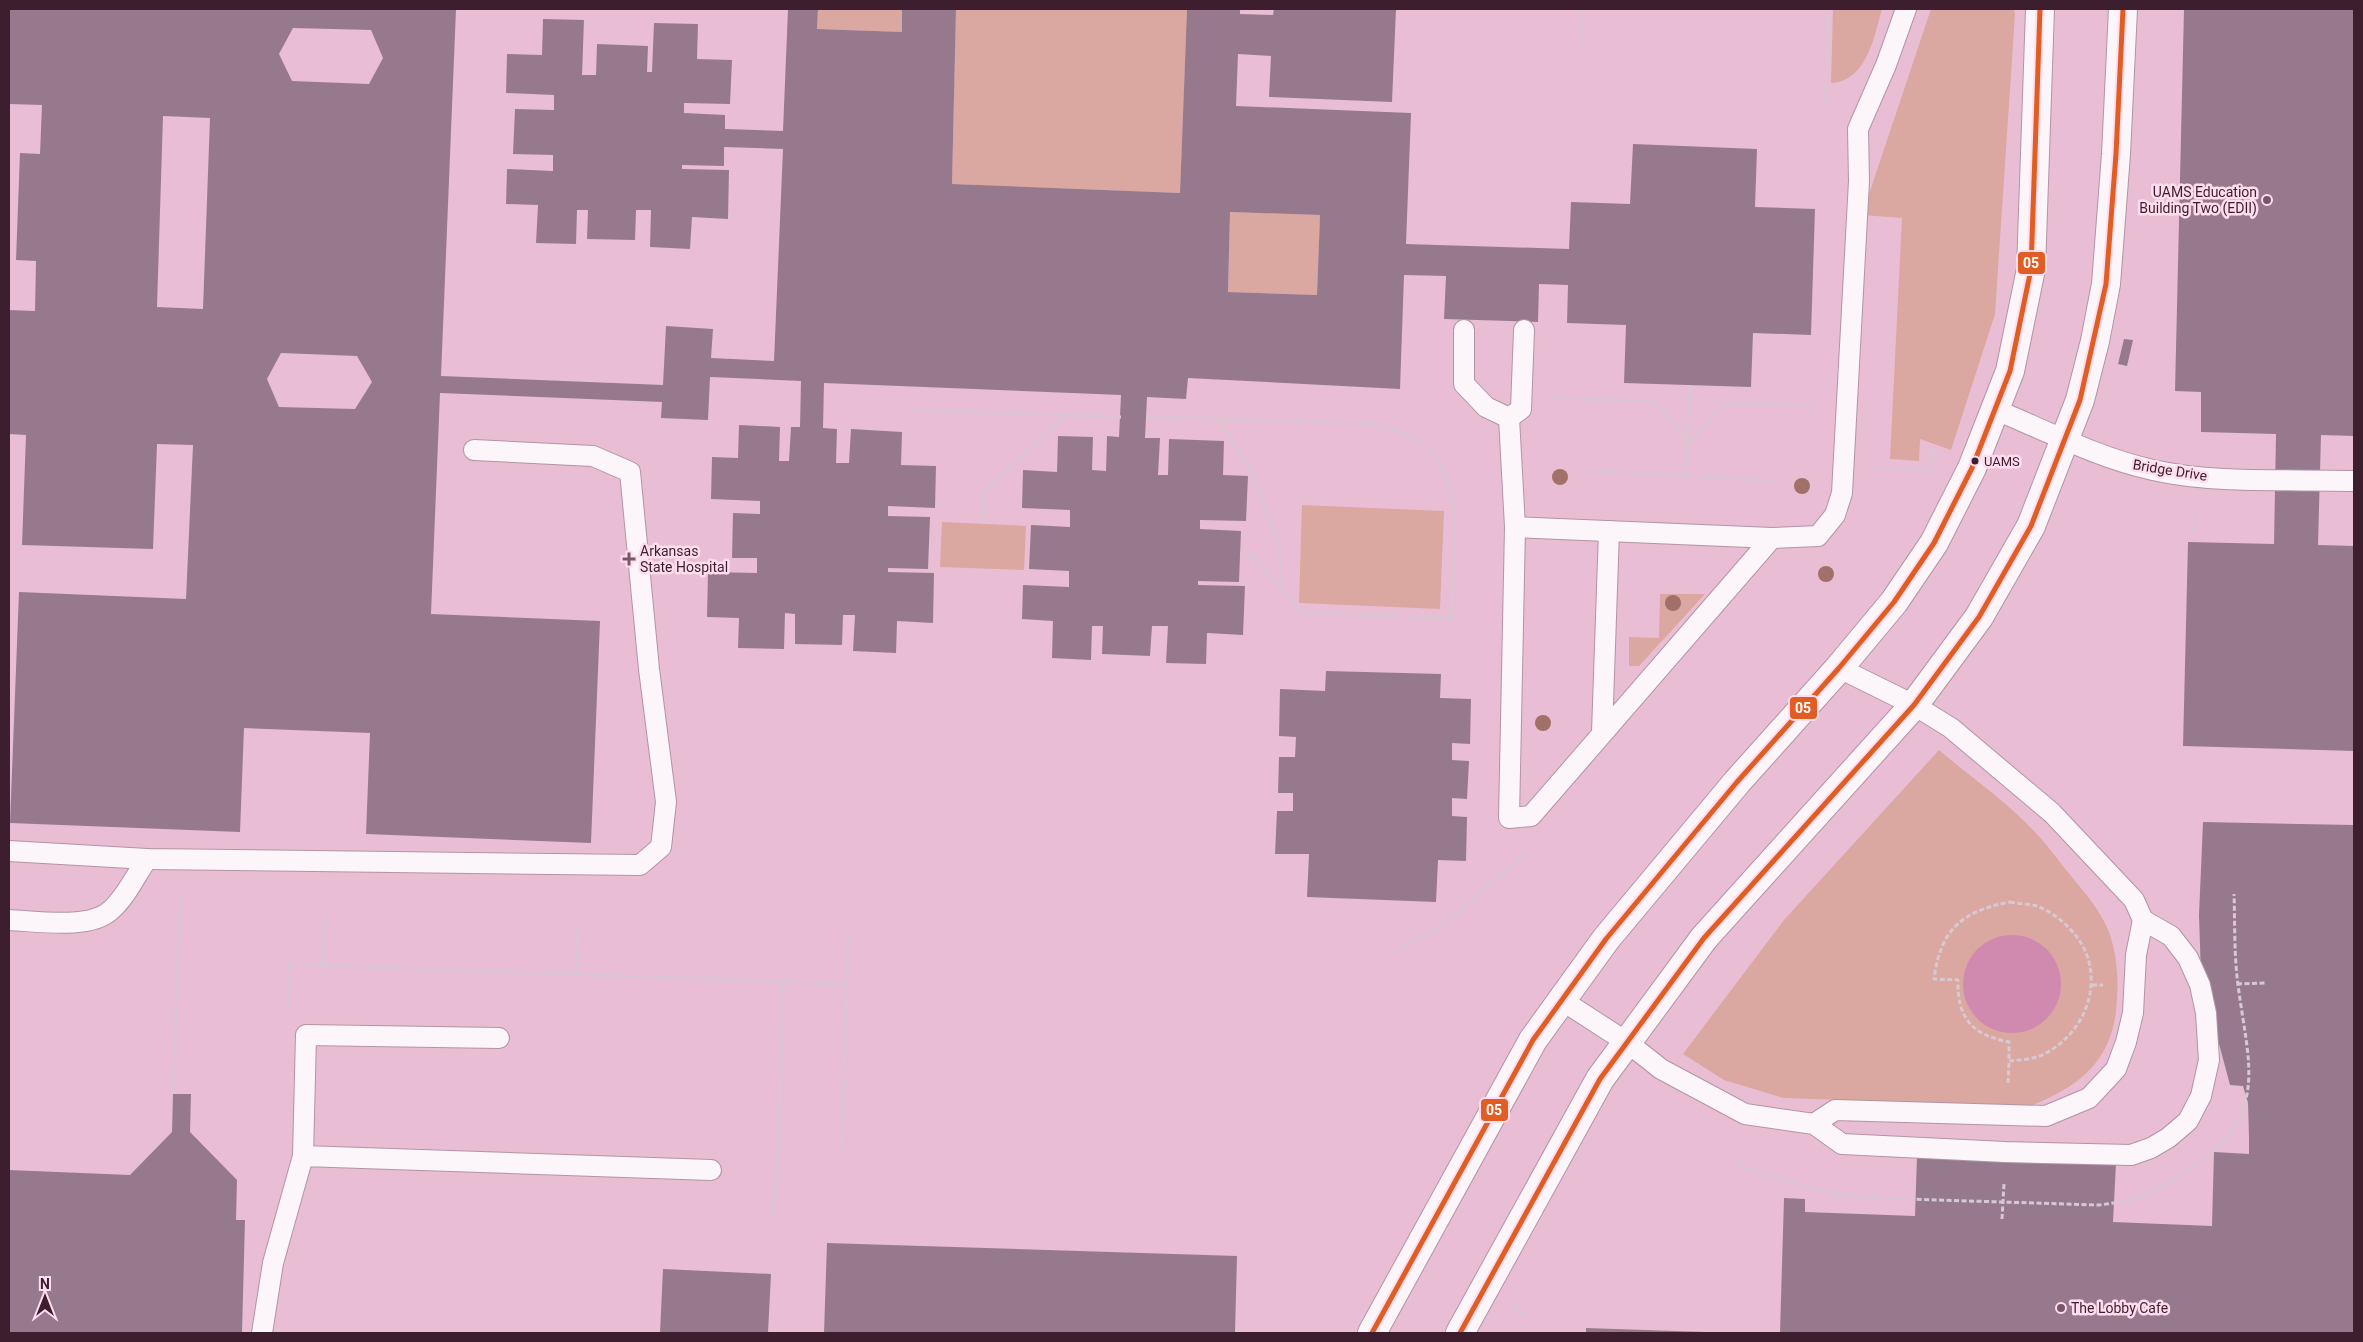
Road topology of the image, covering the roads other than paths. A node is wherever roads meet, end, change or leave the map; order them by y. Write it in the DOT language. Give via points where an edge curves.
graph roads {
  1 [pos="1906,9"];
  2 [pos="2040,9"];
  3 [pos="2123,9"];
  4 [pos="1464,330"];
  5 [pos="1524,330"];
  6 [pos="1996,410"];
  7 [pos="1509,418"];
  8 [pos="2066,439"];
  9 [pos="474,450"];
  10 [pos="2354,481"];
  11 [pos="1515,526"];
  12 [pos="1609,531"];
  13 [pos="1772,538"];
  14 [pos="1839,668"];
  15 [pos="1914,705"];
  16 [pos="1602,732"];
  17 [pos="9,851"];
  18 [pos="147,858"];
  19 [pos="9,920"];
  20 [pos="2143,920"];
  21 [pos="1563,1001"];
  22 [pos="499,1038"];
  23 [pos="1628,1043"];
  24 [pos="1814,1124"];
  25 [pos="303,1156"];
  26 [pos="711,1170"];
  27 [pos="262,1333"];
  28 [pos="1372,1333"];
  29 [pos="1460,1333"];
  1 -- 13 [label="lane" via="1858,129 1859,181 1842,493 1835,515 1818,536"];
  2 -- 6 [label="street" via="2031,269 2010,371"];
  3 -- 8 [label="street" via="2106,284 2080,400"];
  4 -- 7 [label="lane" via="1464,384 1486,407"];
  5 -- 7 [label="lane" via="1521,409"];
  6 -- 8 [label="lane, Bridge Drive"];
  6 -- 14 [label="street" via="1972,468 1934,543 1894,602"];
  7 -- 11 [label="lane"];
  8 -- 10 [label="lane, Bridge Drive" via="2129,464 2182,475"];
  8 -- 15 [label="street" via="2032,526 1979,617"];
  9 -- 18 [label="lane" via="592,456 630,472 666,802 661,847 640,866"];
  11 -- 12 [label="lane"];
  11 -- 16 [label="lane" via="1509,818 1531,816"];
  12 -- 13 [label="lane"];
  12 -- 16 [label="lane"];
  13 -- 16 [label="lane"];
  14 -- 15 [label="lane"];
  14 -- 21 [label="street" via="1737,782 1625,916"];
  15 -- 20 [label="lane" via="1951,728 2052,814 2134,900"];
  15 -- 23 [label="street" via="1704,938"];
  17 -- 18 [label="lane"];
  18 -- 19 [label="lane" via="112,909 100,919 78,922"];
  20 -- 24 [label="lane" via="2136,955 2133,1013 2126,1042 2116,1069 2089,1098 2046,1116 1835,1110"];
  20 -- 24 [label="lane" via="2171,936 2188,958 2200,985 2206,1013 2209,1060 2201,1096 2188,1120 2162,1141 2131,1154 2005,1152 1842,1144"];
  21 -- 23 [label="lane"];
  21 -- 28 [label="street" via="1533,1040"];
  22 -- 25 [label="lane" via="306,1035"];
  23 -- 24 [label="lane" via="1661,1069 1745,1114"];
  23 -- 29 [label="street" via="1600,1079"];
  25 -- 26 [label="lane"];
  25 -- 27 [label="lane" via="273,1263"];
}
